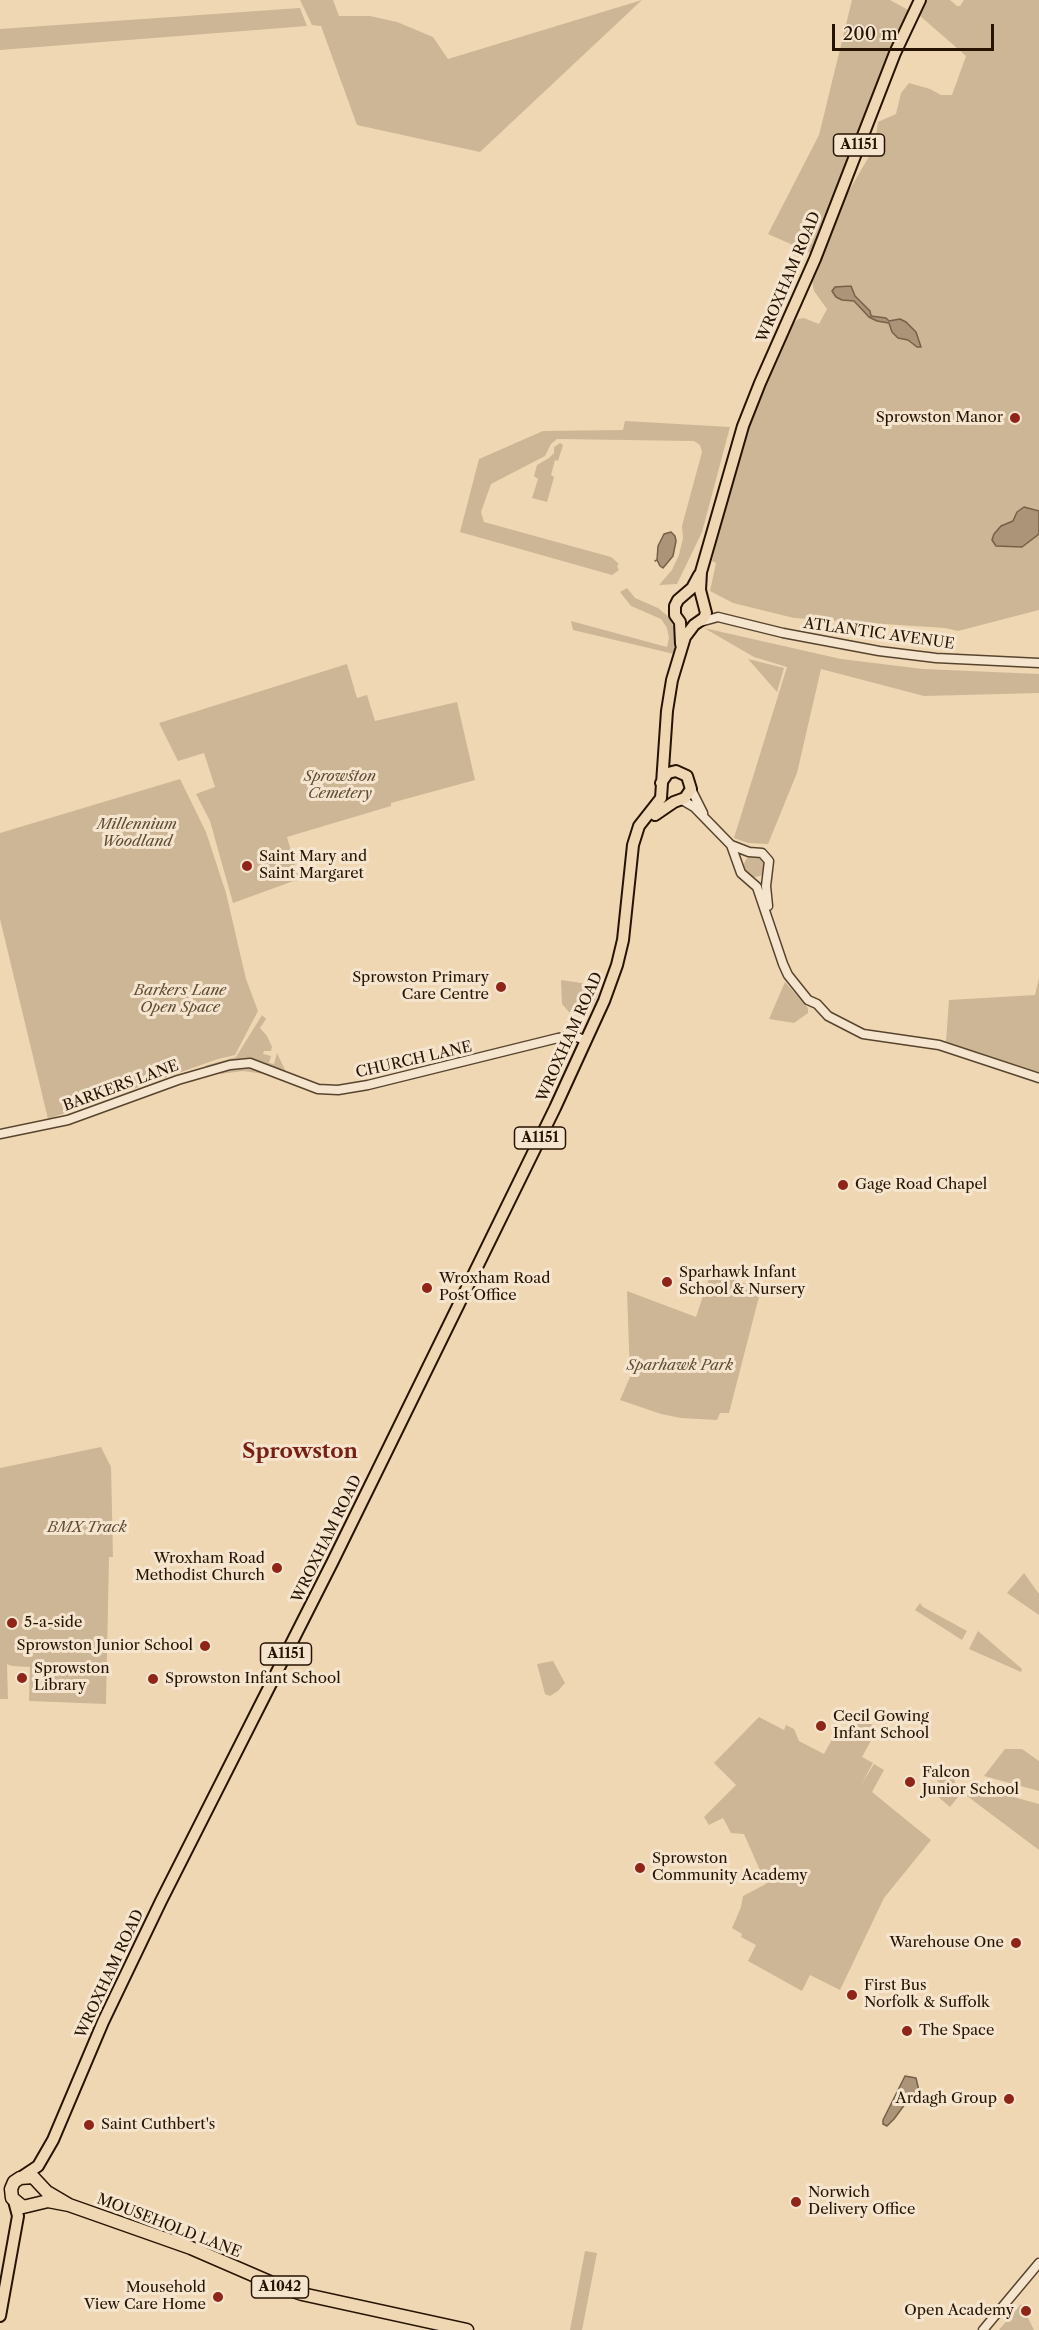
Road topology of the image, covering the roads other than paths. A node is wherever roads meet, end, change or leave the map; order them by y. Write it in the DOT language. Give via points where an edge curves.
graph roads {
  1 [pos="920,0"];
  2 [pos="701,572"];
  3 [pos="684,596"];
  4 [pos="703,600"];
  5 [pos="718,617"];
  6 [pos="680,622"];
  7 [pos="697,624"];
  8 [pos="681,645"];
  9 [pos="1039,663"];
  10 [pos="666,742"];
  11 [pos="676,771"];
  12 [pos="661,787"];
  13 [pos="691,789"];
  14 [pos="678,801"];
  15 [pos="707,820"];
  16 [pos="636,836"];
  17 [pos="731,845"];
  18 [pos="749,852"];
  19 [pos="740,866"];
  20 [pos="769,872"];
  21 [pos="752,881"];
  22 [pos="768,923"];
  23 [pos="585,1040"];
  24 [pos="250,1063"];
  25 [pos="1039,1078"];
  26 [pos="0,1134"];
  27 [pos="50,2145"];
  28 [pos="19,2179"];
  29 [pos="0,2184"];
  30 [pos="42,2186"];
  31 [pos="0,2191"];
  32 [pos="13,2200"];
  33 [pos="35,2205"];
  34 [pos="69,2205"];
  35 [pos="15,2241"];
  36 [pos="1039,2263"];
  37 [pos="0,2316"];
  38 [pos="467,2330"];
  39 [pos="983,2330"];
  1 -- 2 [label="main road, WROXHAM ROAD / A1151" via="895,53 815,259 750,406"];
  2 -- 3 [label="main road, WROXHAM ROAD / A1151"];
  2 -- 4 [label="main road, WROXHAM ROAD / A1151"];
  3 -- 4 [label="main road" via="695,595"];
  3 -- 6 [label="main road, WROXHAM ROAD / A1151" via="675,606"];
  4 -- 5 [label="street"];
  4 -- 7 [label="main road, WROXHAM ROAD / A1151" via="706,613"];
  5 -- 7 [label="street, ATLANTIC AVENUE"];
  5 -- 9 [label="street, ATLANTIC AVENUE" via="879,651"];
  6 -- 7 [label="main road" via="688,626"];
  6 -- 8 [label="main road, WROXHAM ROAD / A1151"];
  7 -- 8 [label="main road, WROXHAM ROAD / A1151"];
  8 -- 10 [label="main road, WROXHAM ROAD / A1151" via="670,691"];
  10 -- 11 [label="main road, WROXHAM ROAD / A1151"];
  10 -- 12 [label="main road, WROXHAM ROAD / A1151"];
  11 -- 12 [label="main road, WROXHAM ROAD / A1151" via="668,773"];
  11 -- 13 [label="main road, WROXHAM ROAD / A1151" via="687,776"];
  12 -- 14 [label="main road" via="667,799"];
  12 -- 16 [label="main road, WROXHAM ROAD / A1151" via="661,798"];
  13 -- 14 [label="main road"];
  13 -- 15 [label="street"];
  14 -- 15 [label="street" via="694,807"];
  14 -- 16 [label="main road" via="656,814"];
  15 -- 17 [label="street"];
  16 -- 23 [label="main road, WROXHAM ROAD / A1151" via="621,948 604,1001"];
  17 -- 18 [label="street"];
  17 -- 19 [label="street"];
  18 -- 19 [label="street"];
  18 -- 20 [label="street" via="766,856"];
  19 -- 21 [label="street" via="741,873"];
  20 -- 21 [label="street" via="761,880"];
  20 -- 22 [label="street"];
  21 -- 22 [label="street"];
  22 -- 25 [label="street" via="795,985 835,1020 863,1034 939,1045"];
  23 -- 24 [label="street, CHURCH LANE" via="574,1036 558,1038 338,1090 318,1089"];
  23 -- 27 [label="main road, WROXHAM ROAD / A1151" via="330,1568 161,1901"];
  24 -- 26 [label="street, BARKERS LANE" via="218,1067 68,1120"];
  27 -- 28 [label="main road, WROXHAM ROAD / A1151" via="38,2166"];
  27 -- 30 [label="main road, WROXHAM ROAD / A1151" via="44,2160"];
  28 -- 29 [label="highway"];
  28 -- 30 [label="highway, MOUSEHOLD LANE" via="33,2177"];
  28 -- 32 [label="highway" via="11,2189"];
  30 -- 33 [label="highway" via="42,2197"];
  30 -- 34 [label="highway, MOUSEHOLD LANE / A1042"];
  31 -- 32 [label="highway, MOUSEHOLD LANE"];
  32 -- 33 [label="highway, MOUSEHOLD LANE" via="23,2207"];
  32 -- 35 [label="main road" via="18,2216"];
  33 -- 34 [label="highway, MOUSEHOLD LANE / A1042" via="48,2201"];
  33 -- 35 [label="main road" via="22,2217"];
  34 -- 38 [label="highway, MOUSEHOLD LANE / A1042" via="191,2248 302,2294"];
  35 -- 37 [label="main road"];
  36 -- 39 [label="street"];
}
